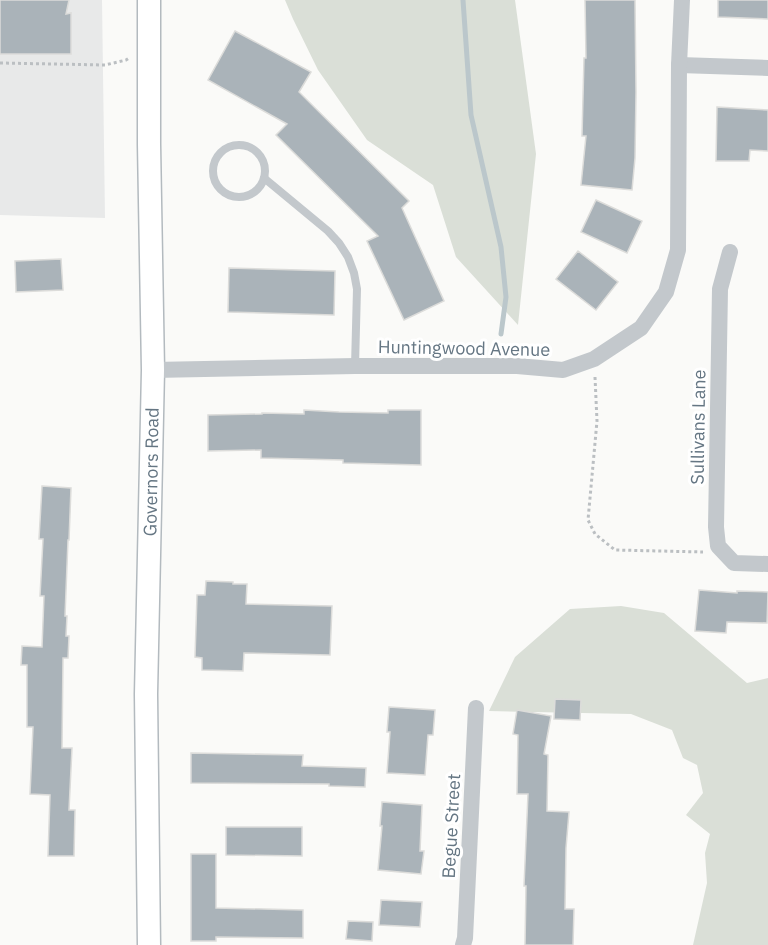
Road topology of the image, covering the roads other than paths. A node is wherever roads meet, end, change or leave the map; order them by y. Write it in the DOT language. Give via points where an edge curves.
graph roads {
  1 [pos="150,0"];
  2 [pos="682,0"];
  3 [pos="679,64"];
  4 [pos="768,68"];
  5 [pos="264,178"];
  6 [pos="729,252"];
  7 [pos="355,366"];
  8 [pos="153,370"];
  9 [pos="768,564"];
  10 [pos="476,708"];
  11 [pos="149,945"];
  12 [pos="463,945"];
  1 -- 8 [label="main road, Governors Road"];
  2 -- 3 [label="street, Huntingwood Avenue"];
  3 -- 4 [label="street"];
  3 -- 7 [label="street, Huntingwood Avenue" via="678,250 666,292 641,328 594,359 563,370 517,366"];
  5 -- 5 [label="lane" via="262,158 246,146 227,148 214,164 217,183 232,195 251,193"];
  5 -- 7 [label="lane" via="328,231 348,257 357,289"];
  6 -- 9 [label="street, Sullivans Lane" via="720,290 718,546 734,563"];
  7 -- 8 [label="street, Huntingwood Avenue"];
  8 -- 11 [label="main road, Governors Road" via="146,694"];
  10 -- 12 [label="street, Begue Street"];
}
